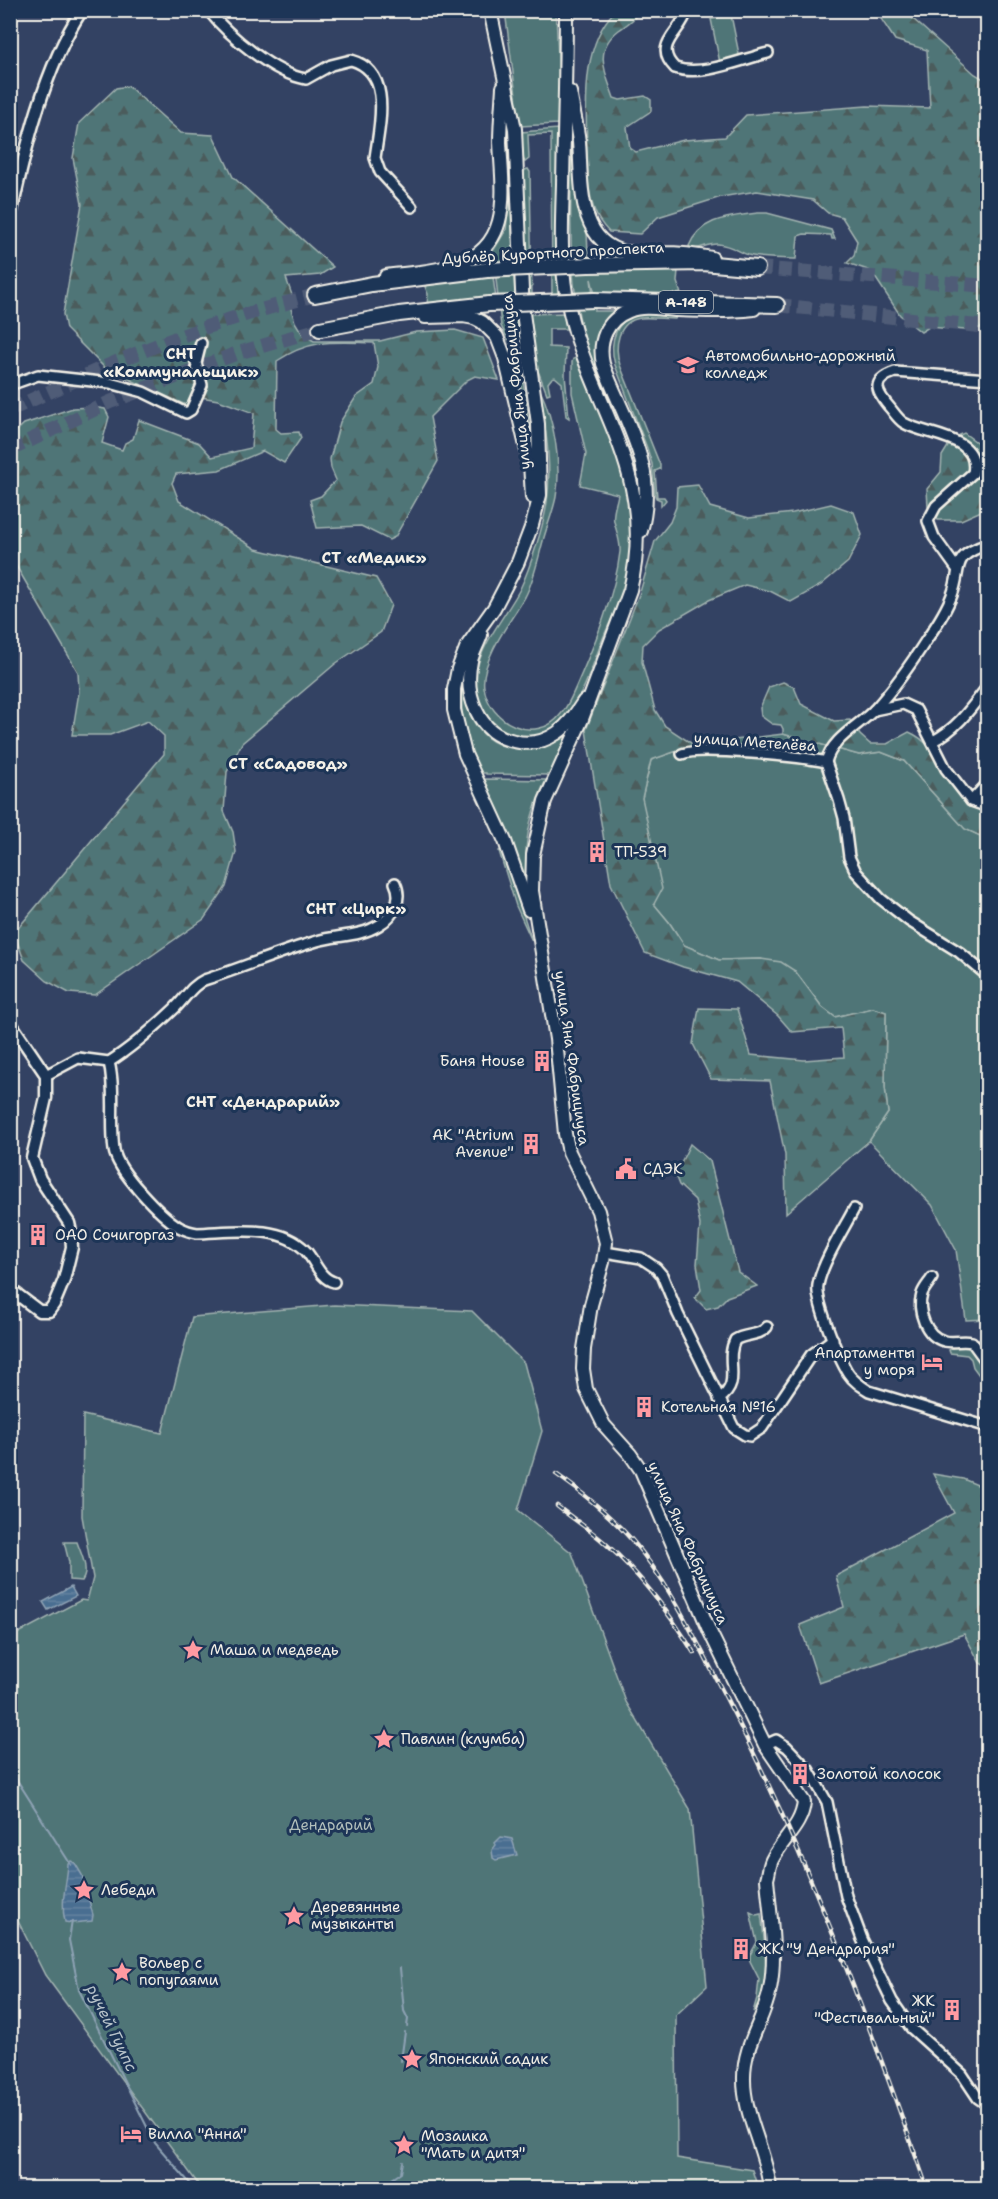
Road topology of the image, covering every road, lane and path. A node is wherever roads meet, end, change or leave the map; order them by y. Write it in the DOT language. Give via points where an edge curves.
graph roads {
  1 [pos="82,10"];
  2 [pos="208,10"];
  3 [pos="566,10"];
  4 [pos="687,10"];
  5 [pos="490,11"];
  6 [pos="768,53"];
  7 [pos="504,71"];
  8 [pos="566,74"];
  9 [pos="412,207"];
  10 [pos="10,220"];
  11 [pos="758,268"];
  12 [pos="315,295"];
  13 [pos="777,305"];
  14 [pos="320,329"];
  15 [pos="201,343"];
  16 [pos="987,379"];
  17 [pos="10,385"];
  18 [pos="526,540"];
  19 [pos="637,543"];
  20 [pos="987,544"];
  21 [pos="957,568"];
  22 [pos="494,608"];
  23 [pos="596,683"];
  24 [pos="987,686"];
  25 [pos="874,710"];
  26 [pos="933,741"];
  27 [pos="682,754"];
  28 [pos="826,762"];
  29 [pos="987,783"];
  30 [pos="971,801"];
  31 [pos="987,807"];
  32 [pos="395,883"];
  33 [pos="537,933"];
  34 [pos="987,976"];
  35 [pos="10,1022"];
  36 [pos="109,1062"];
  37 [pos="45,1075"];
  38 [pos="854,1209"];
  39 [pos="605,1252"];
  40 [pos="932,1278"];
  41 [pos="334,1282"];
  42 [pos="10,1288"];
  43 [pos="767,1327"];
  44 [pos="833,1339"];
  45 [pos="987,1364"];
  46 [pos="720,1399"];
  47 [pos="987,1427"];
  48 [pos="765,1745"];
  49 [pos="987,2105"];
  50 [pos="770,2188"];
  1 -- 10 [label="street" via="64,39 47,85"];
  2 -- 9 [label="street" via="253,51 298,77 306,79 331,65 351,60 368,69 381,96 377,165"];
  3 -- 8 [label="main road, улица Яна Фабрициуса / А-148"];
  4 -- 6 [label="street" via="667,44 667,56 675,68 707,70"];
  5 -- 7 [label="main road, улица Яна Фабрициуса / А-148"];
  7 -- 12 [label="main road, А-148" via="500,129 502,208 499,227 483,250 459,264 380,277"];
  7 -- 18 [label="main road, улица Яна Фабрициуса / А-148" via="515,129 523,313 538,424 540,495"];
  8 -- 11 [label="main road, А-148" via="579,141 582,200 594,230 602,239 622,252 706,257"];
  8 -- 19 [label="main road, улица Яна Фабрициуса / А-148" via="562,217 565,289 577,338 633,485"];
  11 -- 12 [label="main road, Дублёр Курортного проспекта / А-148, bridge" via="703,263 488,270"];
  13 -- 14 [label="main road, А-148, bridge" via="594,300 489,303"];
  13 -- 19 [label="main road, А-148" via="728,312 637,309 619,316 605,333 603,364 645,468 647,506"];
  14 -- 18 [label="main road, А-148" via="463,316 474,318 491,330 502,345 530,463 532,497"];
  15 -- 17 [label="street" via="196,363 202,385 186,413 143,392 110,383 38,375"];
  16 -- 21 [label="street" via="895,372 878,383 879,394 903,422 963,446 973,459 973,473 936,506 928,521 934,537"];
  18 -- 22 [label="main road, улица Яна Фабрициуса / А-148"];
  19 -- 23 [label="main road, улица Яна Фабрициуса / А-148" via="630,590"];
  20 -- 21 [label="street" via="967,553"];
  21 -- 25 [label="street, улица Метелёва" via="954,590 933,630 900,680"];
  22 -- 23 [label="main road, А-148" via="469,672 475,709 493,732 521,743 545,739 567,724"];
  22 -- 33 [label="main road, улица Яна Фабрициуса / А-148" via="464,653 454,689 454,710 465,754 505,841"];
  23 -- 33 [label="main road, улица Яна Фабрициуса / А-148" via="538,824 532,855"];
  24 -- 26 [label="street" via="967,714"];
  25 -- 26 [label="street" via="909,706 916,710"];
  25 -- 28 [label="street, улица Метелёва" via="835,745"];
  26 -- 30 [label="street" via="946,769"];
  27 -- 28 [label="street, улица Метелёва" via="727,752"];
  28 -- 34 [label="street, улица Метелёва" via="856,872 909,921"];
  29 -- 30 [label="street"];
  30 -- 31 [label="street"];
  32 -- 36 [label="street" via="399,894 396,907 381,924 357,934 320,940 204,980"];
  33 -- 39 [label="main road, улица Яна Фабрициуса" via="555,1030 565,1134 569,1152 598,1211"];
  35 -- 37 [label="street"];
  36 -- 37 [label="street" via="78,1058"];
  36 -- 41 [label="street" via="116,1159 159,1210 179,1227 197,1233 254,1231 284,1236 306,1252 326,1279"];
  37 -- 42 [label="street" via="46,1098 33,1158 40,1179 69,1223 72,1247 64,1280 51,1308 39,1311"];
  38 -- 44 [label="street" via="818,1284 818,1298"];
  39 -- 46 [label="street" via="641,1257 662,1275"];
  39 -- 48 [label="main road, улица Яна Фабрициуса" via="584,1349 586,1389 604,1425 641,1470 710,1632"];
  40 -- 45 [label="street" via="921,1301 926,1324 940,1340 972,1342"];
  43 -- 46 [label="street" via="761,1333 735,1340 731,1349 732,1384"];
  44 -- 46 [label="street" via="811,1355 756,1433 744,1435 737,1431"];
  44 -- 47 [label="street" via="848,1372 861,1387"];
  48 -- 49 [label="street" via="776,1740 787,1747 814,1777 827,1802 846,1896 862,1940 892,2001 912,2028 962,2074"];
  48 -- 50 [label="main road, улица Яна Фабрициуса" via="804,1802 799,1822 777,1852 767,1879 770,1991 744,2066 745,2094"];
}
